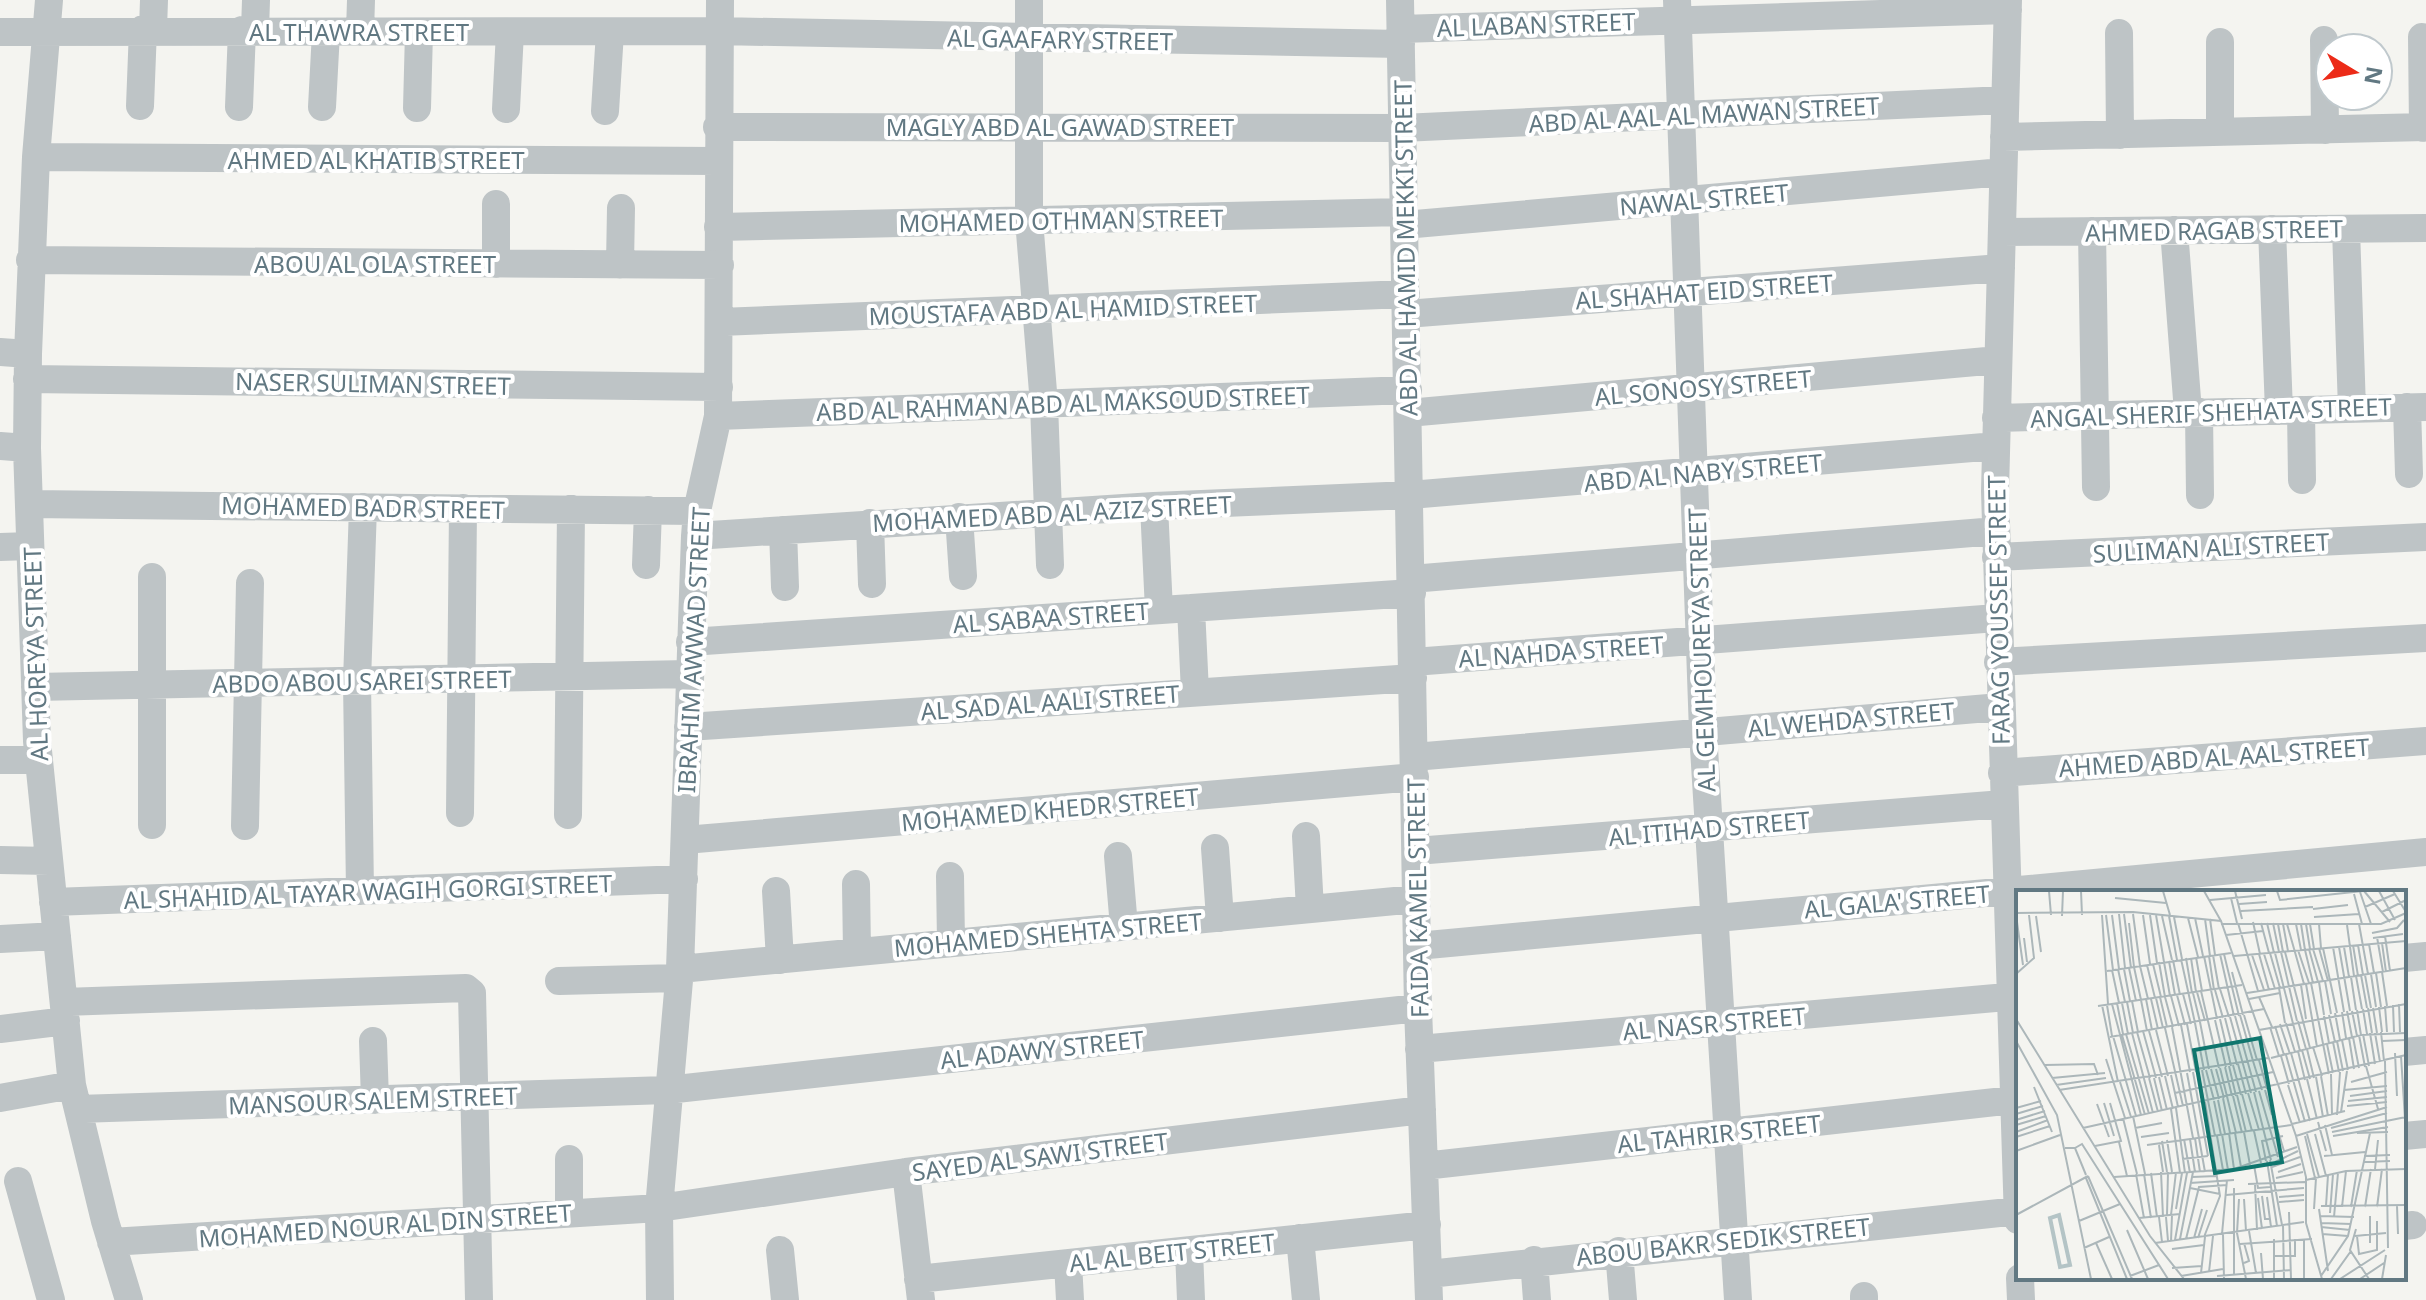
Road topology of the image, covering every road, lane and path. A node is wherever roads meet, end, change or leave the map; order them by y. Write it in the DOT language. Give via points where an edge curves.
graph roads {
  1 [pos="49,0"];
  2 [pos="154,0"];
  3 [pos="256,0"];
  4 [pos="361,0"];
  5 [pos="720,0"];
  6 [pos="1029,0"];
  7 [pos="1400,0"];
  8 [pos="2008,5"];
  9 [pos="1677,10"];
  10 [pos="148,29"];
  11 [pos="249,30"];
  12 [pos="47,31"];
  13 [pos="718,31"];
  14 [pos="0,32"];
  15 [pos="326,32"];
  16 [pos="360,32"];
  17 [pos="419,32"];
  18 [pos="510,32"];
  19 [pos="610,32"];
  20 [pos="2119,33"];
  21 [pos="1401,36"];
  22 [pos="2422,37"];
  23 [pos="1028,39"];
  24 [pos="2220,42"];
  25 [pos="2005,100"];
  26 [pos="140,106"];
  27 [pos="239,107"];
  28 [pos="322,107"];
  29 [pos="417,108"];
  30 [pos="506,109"];
  31 [pos="605,111"];
  32 [pos="2325,112"];
  33 [pos="1680,114"];
  34 [pos="1028,125"];
  35 [pos="717,127"];
  36 [pos="1402,128"];
  37 [pos="2424,128"];
  38 [pos="2325,130"];
  39 [pos="2220,132"];
  40 [pos="2120,135"];
  41 [pos="2004,137"];
  42 [pos="36,157"];
  43 [pos="717,161"];
  44 [pos="2003,172"];
  45 [pos="1683,201"];
  46 [pos="496,204"];
  47 [pos="621,208"];
  48 [pos="1404,218"];
  49 [pos="1029,220"];
  50 [pos="718,227"];
  51 [pos="2426,228"];
  52 [pos="2272,229"];
  53 [pos="2346,229"];
  54 [pos="2174,230"];
  55 [pos="2092,231"];
  56 [pos="2002,232"];
  57 [pos="30,260"];
  58 [pos="496,264"];
  59 [pos="620,265"];
  60 [pos="720,265"];
  61 [pos="2001,268"];
  62 [pos="1687,292"];
  63 [pos="1406,304"];
  64 [pos="1037,311"];
  65 [pos="720,322"];
  66 [pos="1998,360"];
  67 [pos="18,362"];
  68 [pos="719,387"];
  69 [pos="1692,388"];
  70 [pos="1408,402"];
  71 [pos="1044,404"];
  72 [pos="2417,407"];
  73 [pos="2352,409"];
  74 [pos="2290,410"];
  75 [pos="2193,412"];
  76 [pos="2095,415"];
  77 [pos="718,416"];
  78 [pos="1996,432"];
  79 [pos="14,447"];
  80 [pos="1694,474"];
  81 [pos="2409,474"];
  82 [pos="2302,480"];
  83 [pos="2096,487"];
  84 [pos="1410,495"];
  85 [pos="2200,495"];
  86 [pos="29,504"];
  87 [pos="1154,506"];
  88 [pos="363,507"];
  89 [pos="463,508"];
  90 [pos="571,509"];
  91 [pos="648,510"];
  92 [pos="1048,512"];
  93 [pos="959,517"];
  94 [pos="870,523"];
  95 [pos="696,524"];
  96 [pos="783,530"];
  97 [pos="2426,537"];
  98 [pos="1996,544"];
  99 [pos="30,546"];
  100 [pos="0,547"];
  101 [pos="1697,556"];
  102 [pos="646,565"];
  103 [pos="1050,565"];
  104 [pos="963,576"];
  105 [pos="152,577"];
  106 [pos="250,583"];
  107 [pos="872,584"];
  108 [pos="1412,586"];
  109 [pos="785,587"];
  110 [pos="1191,608"];
  111 [pos="1159,610"];
  112 [pos="1997,618"];
  113 [pos="2426,638"];
  114 [pos="1700,641"];
  115 [pos="690,642"];
  116 [pos="1998,662"];
  117 [pos="1413,670"];
  118 [pos="689,674"];
  119 [pos="569,677"];
  120 [pos="461,679"];
  121 [pos="357,681"];
  122 [pos="248,683"];
  123 [pos="152,685"];
  124 [pos="35,687"];
  125 [pos="1195,692"];
  126 [pos="2000,707"];
  127 [pos="688,727"];
  128 [pos="1703,732"];
  129 [pos="2426,741"];
  130 [pos="0,760"];
  131 [pos="38,760"];
  132 [pos="1414,767"];
  133 [pos="2002,773"];
  134 [pos="2003,804"];
  135 [pos="460,813"];
  136 [pos="568,815"];
  137 [pos="152,825"];
  138 [pos="245,826"];
  139 [pos="1709,828"];
  140 [pos="1306,836"];
  141 [pos="685,840"];
  142 [pos="1215,848"];
  143 [pos="1416,851"];
  144 [pos="2426,852"];
  145 [pos="1118,856"];
  146 [pos="0,860"];
  147 [pos="49,861"];
  148 [pos="950,876"];
  149 [pos="684,879"];
  150 [pos="856,884"];
  151 [pos="2016,890"];
  152 [pos="2017,890"];
  153 [pos="360,891"];
  154 [pos="776,891"];
  155 [pos="2006,891"];
  156 [pos="1416,899"];
  157 [pos="53,902"];
  158 [pos="1310,909"];
  159 [pos="1220,918"];
  160 [pos="1715,918"];
  161 [pos="1124,927"];
  162 [pos="57,936"];
  163 [pos="0,939"];
  164 [pos="951,943"];
  165 [pos="1417,946"];
  166 [pos="857,952"];
  167 [pos="2426,956"];
  168 [pos="2406,958"];
  169 [pos="780,960"];
  170 [pos="679,974"];
  171 [pos="559,981"];
  172 [pos="2014,996"];
  173 [pos="1418,1008"];
  174 [pos="65,1011"];
  175 [pos="1721,1022"];
  176 [pos="0,1029"];
  177 [pos="373,1041"];
  178 [pos="1419,1049"];
  179 [pos="2426,1050"];
  180 [pos="2406,1052"];
  181 [pos="667,1090"];
  182 [pos="2015,1094"];
  183 [pos="474,1096"];
  184 [pos="75,1097"];
  185 [pos="0,1098"];
  186 [pos="375,1100"];
  187 [pos="1422,1110"];
  188 [pos="1728,1132"];
  189 [pos="2426,1134"];
  190 [pos="2016,1136"];
  191 [pos="2406,1136"];
  192 [pos="569,1159"];
  193 [pos="1424,1166"];
  194 [pos="906,1172"];
  195 [pos="18,1181"];
  196 [pos="659,1208"];
  197 [pos="2016,1211"];
  198 [pos="569,1213"];
  199 [pos="477,1219"];
  200 [pos="1427,1225"];
  201 [pos="1300,1238"];
  202 [pos="1735,1241"];
  203 [pos="111,1242"];
  204 [pos="780,1250"];
  205 [pos="1189,1251"];
  206 [pos="1619,1251"];
  207 [pos="1534,1260"];
  208 [pos="1068,1263"];
  209 [pos="2020,1280"];
  210 [pos="1429,1287"];
  211 [pos="920,1290"];
  212 [pos="51,1300"];
  213 [pos="129,1300"];
  214 [pos="479,1300"];
  215 [pos="660,1300"];
  216 [pos="785,1300"];
  217 [pos="1070,1300"];
  218 [pos="1191,1300"];
  219 [pos="1306,1300"];
  220 [pos="1537,1300"];
  221 [pos="1623,1300"];
  222 [pos="1738,1300"];
  223 [pos="2021,1300"];
  1 -- 12 [label="street, AL HOREYA STREET"];
  2 -- 10 [label="street"];
  3 -- 11 [label="street"];
  4 -- 16 [label="street"];
  5 -- 13 [label="street, IBRAHIM AWWAD STREET"];
  6 -- 23 [label="street"];
  7 -- 21 [label="street, ABD AL HAMID MEKKI STREET"];
  8 -- 9 [label="street, AL LABAN STREET"];
  8 -- 25 [label="street, FARAG YOUSSEF STREET"];
  9 -- 21 [label="street, AL LABAN STREET"];
  9 -- 33 [label="street, AL GEMHOUREYA STREET"];
  10 -- 11 [label="street, AL THAWRA STREET"];
  10 -- 12 [label="street, AL THAWRA STREET"];
  10 -- 26 [label="street"];
  11 -- 15 [label="street, AL THAWRA STREET"];
  11 -- 27 [label="street"];
  12 -- 14 [label="street, AL THAWRA STREET"];
  12 -- 42 [label="street, AL HOREYA STREET"];
  13 -- 19 [label="street, AL THAWRA STREET"];
  13 -- 23 [label="street, AL GAAFARY STREET"];
  13 -- 35 [label="street, IBRAHIM AWWAD STREET"];
  15 -- 16 [label="street, AL THAWRA STREET"];
  15 -- 28 [label="street"];
  16 -- 17 [label="street, AL THAWRA STREET"];
  17 -- 18 [label="street, AL THAWRA STREET"];
  17 -- 29 [label="street"];
  18 -- 19 [label="street, AL THAWRA STREET"];
  18 -- 30 [label="street"];
  19 -- 31 [label="street"];
  20 -- 40 [label="street"];
  21 -- 23 [label="street, AL GAAFARY STREET"];
  21 -- 36 [label="street, ABD AL HAMID MEKKI STREET"];
  22 -- 37 [label="street"];
  23 -- 34 [label="street"];
  24 -- 39 [label="street"];
  25 -- 33 [label="street, ABD AL AAL AL MAWAN STREET"];
  25 -- 41 [label="street, FARAG YOUSSEF STREET"];
  32 -- 38 [label="street"];
  33 -- 36 [label="street, ABD AL AAL AL MAWAN STREET"];
  33 -- 45 [label="street, AL GEMHOUREYA STREET"];
  34 -- 35 [label="street, MAGLY ABD AL GAWAD STREET"];
  34 -- 36 [label="street, MAGLY ABD AL GAWAD STREET"];
  34 -- 49 [label="street"];
  35 -- 43 [label="street, IBRAHIM AWWAD STREET"];
  36 -- 48 [label="street, ABD AL HAMID MEKKI STREET"];
  37 -- 38 [label="street"];
  38 -- 39 [label="street"];
  39 -- 40 [label="street"];
  40 -- 41 [label="street"];
  41 -- 44 [label="street, FARAG YOUSSEF STREET"];
  42 -- 43 [label="street, AHMED AL KHATIB STREET"];
  42 -- 57 [label="street, AL HOREYA STREET"];
  43 -- 50 [label="street, IBRAHIM AWWAD STREET"];
  44 -- 45 [label="street, NAWAL STREET"];
  44 -- 56 [label="street, FARAG YOUSSEF STREET"];
  45 -- 48 [label="street, NAWAL STREET"];
  45 -- 62 [label="street, AL GEMHOUREYA STREET"];
  46 -- 58 [label="street"];
  47 -- 59 [label="street"];
  48 -- 49 [label="street, MOHAMED OTHMAN STREET"];
  48 -- 63 [label="street, ABD AL HAMID MEKKI STREET"];
  49 -- 50 [label="street, MOHAMED OTHMAN STREET"];
  49 -- 64 [label="street"];
  50 -- 60 [label="street, IBRAHIM AWWAD STREET"];
  51 -- 53 [label="street, AHMED RAGAB STREET"];
  52 -- 53 [label="street, AHMED RAGAB STREET"];
  52 -- 54 [label="street, AHMED RAGAB STREET"];
  52 -- 74 [label="street"];
  53 -- 73 [label="street"];
  54 -- 55 [label="street, AHMED RAGAB STREET"];
  54 -- 75 [label="street"];
  55 -- 56 [label="street, AHMED RAGAB STREET"];
  55 -- 76 [label="street"];
  56 -- 61 [label="street, FARAG YOUSSEF STREET"];
  57 -- 58 [label="street, ABOU AL OLA STREET"];
  57 -- 67 [label="street, AL HOREYA STREET"];
  58 -- 59 [label="street, ABOU AL OLA STREET"];
  59 -- 60 [label="street, ABOU AL OLA STREET"];
  60 -- 65 [label="street, IBRAHIM AWWAD STREET"];
  61 -- 62 [label="street, AL SHAHAT EID STREET"];
  61 -- 66 [label="street, FARAG YOUSSEF STREET"];
  62 -- 63 [label="street, AL SHAHAT EID STREET"];
  62 -- 69 [label="street, AL GEMHOUREYA STREET"];
  63 -- 64 [label="street, MOUSTAFA ABD AL HAMID STREET"];
  63 -- 70 [label="street, ABD AL HAMID MEKKI STREET"];
  64 -- 65 [label="street, MOUSTAFA ABD AL HAMID STREET"];
  64 -- 71 [label="street"];
  65 -- 68 [label="street, IBRAHIM AWWAD STREET"];
  66 -- 69 [label="street, AL SONOSY STREET"];
  66 -- 78 [label="street, FARAG YOUSSEF STREET"];
  67 -- 68 [label="street, NASER SULIMAN STREET"];
  67 -- 79 [label="street, AL HOREYA STREET"];
  68 -- 77 [label="street, IBRAHIM AWWAD STREET"];
  69 -- 70 [label="street, AL SONOSY STREET"];
  69 -- 80 [label="street, AL GEMHOUREYA STREET"];
  70 -- 71 [label="street, ABD AL RAHMAN ABD AL MAKSOUD STREET"];
  70 -- 84 [label="street, ABD AL HAMID MEKKI STREET"];
  71 -- 77 [label="street, ABD AL RAHMAN ABD AL MAKSOUD STREET"];
  71 -- 92 [label="street"];
  72 -- 73 [label="street, ANGAL SHERIF SHEHATA STREET"];
  72 -- 81 [label="street"];
  73 -- 74 [label="street, ANGAL SHERIF SHEHATA STREET"];
  74 -- 75 [label="street, ANGAL SHERIF SHEHATA STREET"];
  74 -- 82 [label="street"];
  75 -- 76 [label="street, ANGAL SHERIF SHEHATA STREET"];
  75 -- 85 [label="street"];
  76 -- 78 [label="street, ANGAL SHERIF SHEHATA STREET"];
  76 -- 83 [label="street"];
  77 -- 95 [label="street, IBRAHIM AWWAD STREET"];
  78 -- 80 [label="street, ABD AL NABY STREET"];
  78 -- 98 [label="street, FARAG YOUSSEF STREET"];
  79 -- 86 [label="street, AL HOREYA STREET"];
  80 -- 84 [label="street, ABD AL NABY STREET"];
  80 -- 101 [label="street, AL GEMHOUREYA STREET"];
  84 -- 87 [label="street, MOHAMED ABD AL AZIZ STREET"];
  84 -- 108 [label="street, FAIDA KAMEL STREET"];
  86 -- 88 [label="street, MOHAMED BADR STREET"];
  86 -- 99 [label="street, AL HOREYA STREET"];
  87 -- 92 [label="street, MOHAMED ABD AL AZIZ STREET"];
  87 -- 111 [label="street"];
  88 -- 89 [label="street, MOHAMED BADR STREET"];
  88 -- 121 [label="street"];
  89 -- 90 [label="street, MOHAMED BADR STREET"];
  89 -- 120 [label="street"];
  90 -- 91 [label="street, MOHAMED BADR STREET"];
  90 -- 119 [label="street"];
  91 -- 95 [label="street, MOHAMED BADR STREET"];
  91 -- 102 [label="street"];
  92 -- 93 [label="street, MOHAMED ABD AL AZIZ STREET"];
  92 -- 103 [label="street"];
  93 -- 94 [label="street, MOHAMED ABD AL AZIZ STREET"];
  93 -- 104 [label="street"];
  94 -- 96 [label="street, MOHAMED ABD AL AZIZ STREET"];
  94 -- 107 [label="street"];
  95 -- 96 [label="street, MOHAMED ABD AL AZIZ STREET"];
  95 -- 115 [label="street, IBRAHIM AWWAD STREET"];
  96 -- 109 [label="street"];
  97 -- 98 [label="street, SULIMAN ALI STREET"];
  98 -- 101 [label="street, SULIMAN ALI STREET"];
  98 -- 112 [label="street, FARAG YOUSSEF STREET"];
  99 -- 100 [label="street"];
  99 -- 124 [label="street, AL HOREYA STREET"];
  101 -- 108 [label="street, AL SABAA STREET"];
  101 -- 114 [label="street, AL GEMHOUREYA STREET"];
  105 -- 123 [label="street"];
  106 -- 122 [label="street"];
  108 -- 110 [label="street, AL SABAA STREET"];
  108 -- 117 [label="street, FAIDA KAMEL STREET"];
  110 -- 111 [label="street, AL SABAA STREET"];
  110 -- 125 [label="street"];
  111 -- 115 [label="street, AL SABAA STREET"];
  112 -- 114 [label="street, AL NAHDA STREET"];
  112 -- 116 [label="street, FARAG YOUSSEF STREET"];
  113 -- 116 [label="street"];
  114 -- 117 [label="street, AL NAHDA STREET"];
  114 -- 128 [label="street, AL GEMHOUREYA STREET"];
  115 -- 118 [label="street, IBRAHIM AWWAD STREET"];
  116 -- 126 [label="street, FARAG YOUSSEF STREET"];
  117 -- 125 [label="street, AL SAD AL AALI STREET"];
  117 -- 132 [label="street, FAIDA KAMEL STREET"];
  118 -- 119 [label="street, ABDO ABOU SAREI STREET"];
  118 -- 127 [label="street, IBRAHIM AWWAD STREET"];
  119 -- 120 [label="street, ABDO ABOU SAREI STREET"];
  119 -- 136 [label="street"];
  120 -- 121 [label="street, ABDO ABOU SAREI STREET"];
  120 -- 135 [label="street"];
  121 -- 122 [label="street, ABDO ABOU SAREI STREET"];
  121 -- 153 [label="street"];
  122 -- 123 [label="street, ABDO ABOU SAREI STREET"];
  122 -- 138 [label="street"];
  123 -- 124 [label="street, ABDO ABOU SAREI STREET"];
  123 -- 137 [label="street"];
  124 -- 131 [label="street, AL HOREYA STREET"];
  125 -- 127 [label="street, AL SAD AL AALI STREET"];
  126 -- 128 [label="street, AL WEHDA STREET"];
  126 -- 133 [label="street, FARAG YOUSSEF STREET"];
  127 -- 141 [label="street, IBRAHIM AWWAD STREET"];
  128 -- 132 [label="street, AL WEHDA STREET"];
  128 -- 139 [label="street, AL GEMHOUREYA STREET"];
  129 -- 133 [label="street, AHMED ABD AL AAL STREET"];
  130 -- 131 [label="street"];
  131 -- 147 [label="street, AL HOREYA STREET"];
  132 -- 141 [label="street, MOHAMED KHEDR STREET"];
  132 -- 143 [label="street, FAIDA KAMEL STREET"];
  133 -- 134 [label="street, FARAG YOUSSEF STREET"];
  134 -- 139 [label="street, AL ITIHAD STREET"];
  134 -- 155 [label="street, FARAG YOUSSEF STREET"];
  139 -- 143 [label="street, AL ITIHAD STREET"];
  139 -- 160 [label="street, AL GEMHOUREYA STREET"];
  140 -- 158 [label="street"];
  141 -- 149 [label="street, IBRAHIM AWWAD STREET"];
  142 -- 159 [label="street"];
  143 -- 156 [label="street, FAIDA KAMEL STREET"];
  144 -- 152 [label="street, AL GALA' STREET"];
  145 -- 161 [label="street"];
  146 -- 147 [label="street"];
  147 -- 157 [label="street, AL HOREYA STREET"];
  148 -- 164 [label="street"];
  149 -- 153 [label="street, AL SHAHID AL TAYAR WAGIH GORGI STREET"];
  149 -- 170 [label="street, IBRAHIM AWWAD STREET"];
  150 -- 166 [label="street"];
  151 -- 155 [label="street, AL GALA' STREET"];
  153 -- 157 [label="street, AL SHAHID AL TAYAR WAGIH GORGI STREET"];
  154 -- 169 [label="street"];
  155 -- 160 [label="street, AL GALA' STREET"];
  155 -- 172 [label="street, FARAG YOUSSEF STREET"];
  156 -- 158 [label="street, MOHAMED SHEHTA STREET"];
  156 -- 165 [label="street, FAIDA KAMEL STREET"];
  157 -- 162 [label="street, AL HOREYA STREET"];
  158 -- 159 [label="street, MOHAMED SHEHTA STREET"];
  159 -- 161 [label="street, MOHAMED SHEHTA STREET"];
  160 -- 165 [label="street, AL GALA' STREET"];
  160 -- 175 [label="street, AL GEMHOUREYA STREET"];
  161 -- 164 [label="street, MOHAMED SHEHTA STREET"];
  162 -- 163 [label="street"];
  162 -- 174 [label="street, AL HOREYA STREET"];
  164 -- 166 [label="street, MOHAMED SHEHTA STREET"];
  165 -- 173 [label="street, FAIDA KAMEL STREET"];
  166 -- 169 [label="street, MOHAMED SHEHTA STREET"];
  167 -- 168 [label="street"];
  169 -- 170 [label="street, MOHAMED SHEHTA STREET"];
  170 -- 171 [label="street, MOHAMED SHEHTA STREET"];
  170 -- 181 [label="street, IBRAHIM AWWAD STREET"];
  172 -- 175 [label="street, AL NASR STREET"];
  172 -- 182 [label="street, FARAG YOUSSEF STREET"];
  173 -- 178 [label="street, FAIDA KAMEL STREET"];
  173 -- 181 [label="street, AL ADAWY STREET"];
  174 -- 176 [label="street"];
  174 -- 183 [label="street" via="456,987 472,993"];
  174 -- 184 [label="street, AL HOREYA STREET"];
  175 -- 178 [label="street, AL NASR STREET"];
  175 -- 188 [label="street, AL GEMHOUREYA STREET"];
  177 -- 186 [label="street"];
  178 -- 187 [label="street, FAIDA KAMEL STREET"];
  179 -- 180 [label="street"];
  181 -- 183 [label="street, MANSOUR SALEM STREET"];
  181 -- 196 [label="street, IBRAHIM AWWAD STREET"];
  182 -- 188 [label="street, AL TAHRIR STREET"];
  182 -- 190 [label="street, FARAG YOUSSEF STREET"];
  183 -- 186 [label="street, MANSOUR SALEM STREET"];
  183 -- 199 [label="street"];
  184 -- 185 [label="street, MANSOUR SALEM STREET"];
  184 -- 186 [label="street, MANSOUR SALEM STREET"];
  184 -- 203 [label="street, AL HOREYA STREET"];
  187 -- 193 [label="street, FAIDA KAMEL STREET"];
  187 -- 194 [label="street, SAYED AL SAWI STREET"];
  188 -- 193 [label="street, AL TAHRIR STREET"];
  188 -- 202 [label="street, AL GEMHOUREYA STREET"];
  189 -- 191 [label="street"];
  192 -- 198 [label="street"];
  193 -- 200 [label="street, FAIDA KAMEL STREET"];
  194 -- 196 [label="street, SAYED AL SAWI STREET"];
  194 -- 211 [label="street"];
  195 -- 212 [label="street"];
  196 -- 198 [label="street, MOHAMED NOUR AL DIN STREET"];
  196 -- 215 [label="street, IBRAHIM AWWAD STREET"];
  197 -- 202 [label="street, ABOU BAKR SEDIK STREET"];
  198 -- 199 [label="street, MOHAMED NOUR AL DIN STREET"];
  199 -- 203 [label="street, MOHAMED NOUR AL DIN STREET"];
  199 -- 214 [label="street"];
  200 -- 201 [label="street, AL AL BEIT STREET"];
  200 -- 210 [label="street, FAIDA KAMEL STREET"];
  201 -- 205 [label="street, AL AL BEIT STREET"];
  201 -- 219 [label="street"];
  202 -- 206 [label="street, ABOU BAKR SEDIK STREET"];
  202 -- 222 [label="street, AL GEMHOUREYA STREET"];
  203 -- 213 [label="street, AL HOREYA STREET"];
  204 -- 216 [label="street"];
  205 -- 208 [label="street, AL AL BEIT STREET"];
  205 -- 218 [label="street"];
  206 -- 207 [label="street, ABOU BAKR SEDIK STREET"];
  206 -- 221 [label="street"];
  207 -- 210 [label="street, ABOU BAKR SEDIK STREET"];
  207 -- 220 [label="street"];
  208 -- 211 [label="street, AL AL BEIT STREET"];
  208 -- 217 [label="street"];
  209 -- 223 [label="street"];
}
